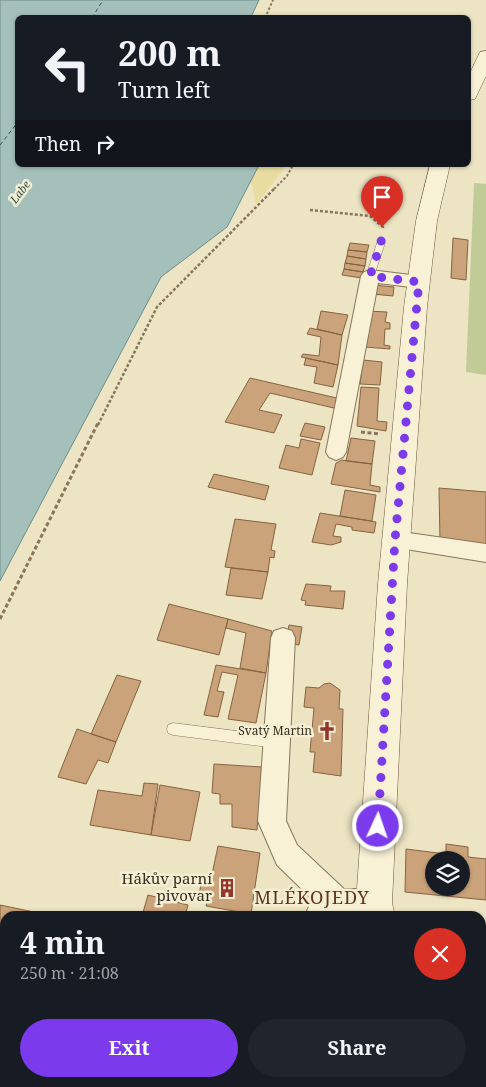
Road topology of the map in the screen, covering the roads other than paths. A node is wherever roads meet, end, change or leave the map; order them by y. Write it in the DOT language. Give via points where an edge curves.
graph roads {
  1 [pos="486,56"];
  2 [pos="471,91"];
  3 [pos="439,167"];
  4 [pos="381,243"];
  5 [pos="370,276"];
  6 [pos="419,282"];
  7 [pos="336,452"];
  8 [pos="395,540"];
  9 [pos="486,553"];
  10 [pos="283,638"];
  11 [pos="173,729"];
  12 [pos="277,742"];
  13 [pos="328,910"];
  14 [pos="376,910"];
  1 -- 2 [label="street"];
  3 -- 6 [label="street" via="431,196"];
  4 -- 5 [label="lane"];
  5 -- 6 [label="street"];
  5 -- 7 [label="street"];
  6 -- 8 [label="street"];
  8 -- 9 [label="street"];
  8 -- 14 [label="street"];
  10 -- 12 [label="street"];
  11 -- 12 [label="lane"];
  12 -- 13 [label="street" via="272,821 287,855"];
  13 -- 14 [label="street"];
}
